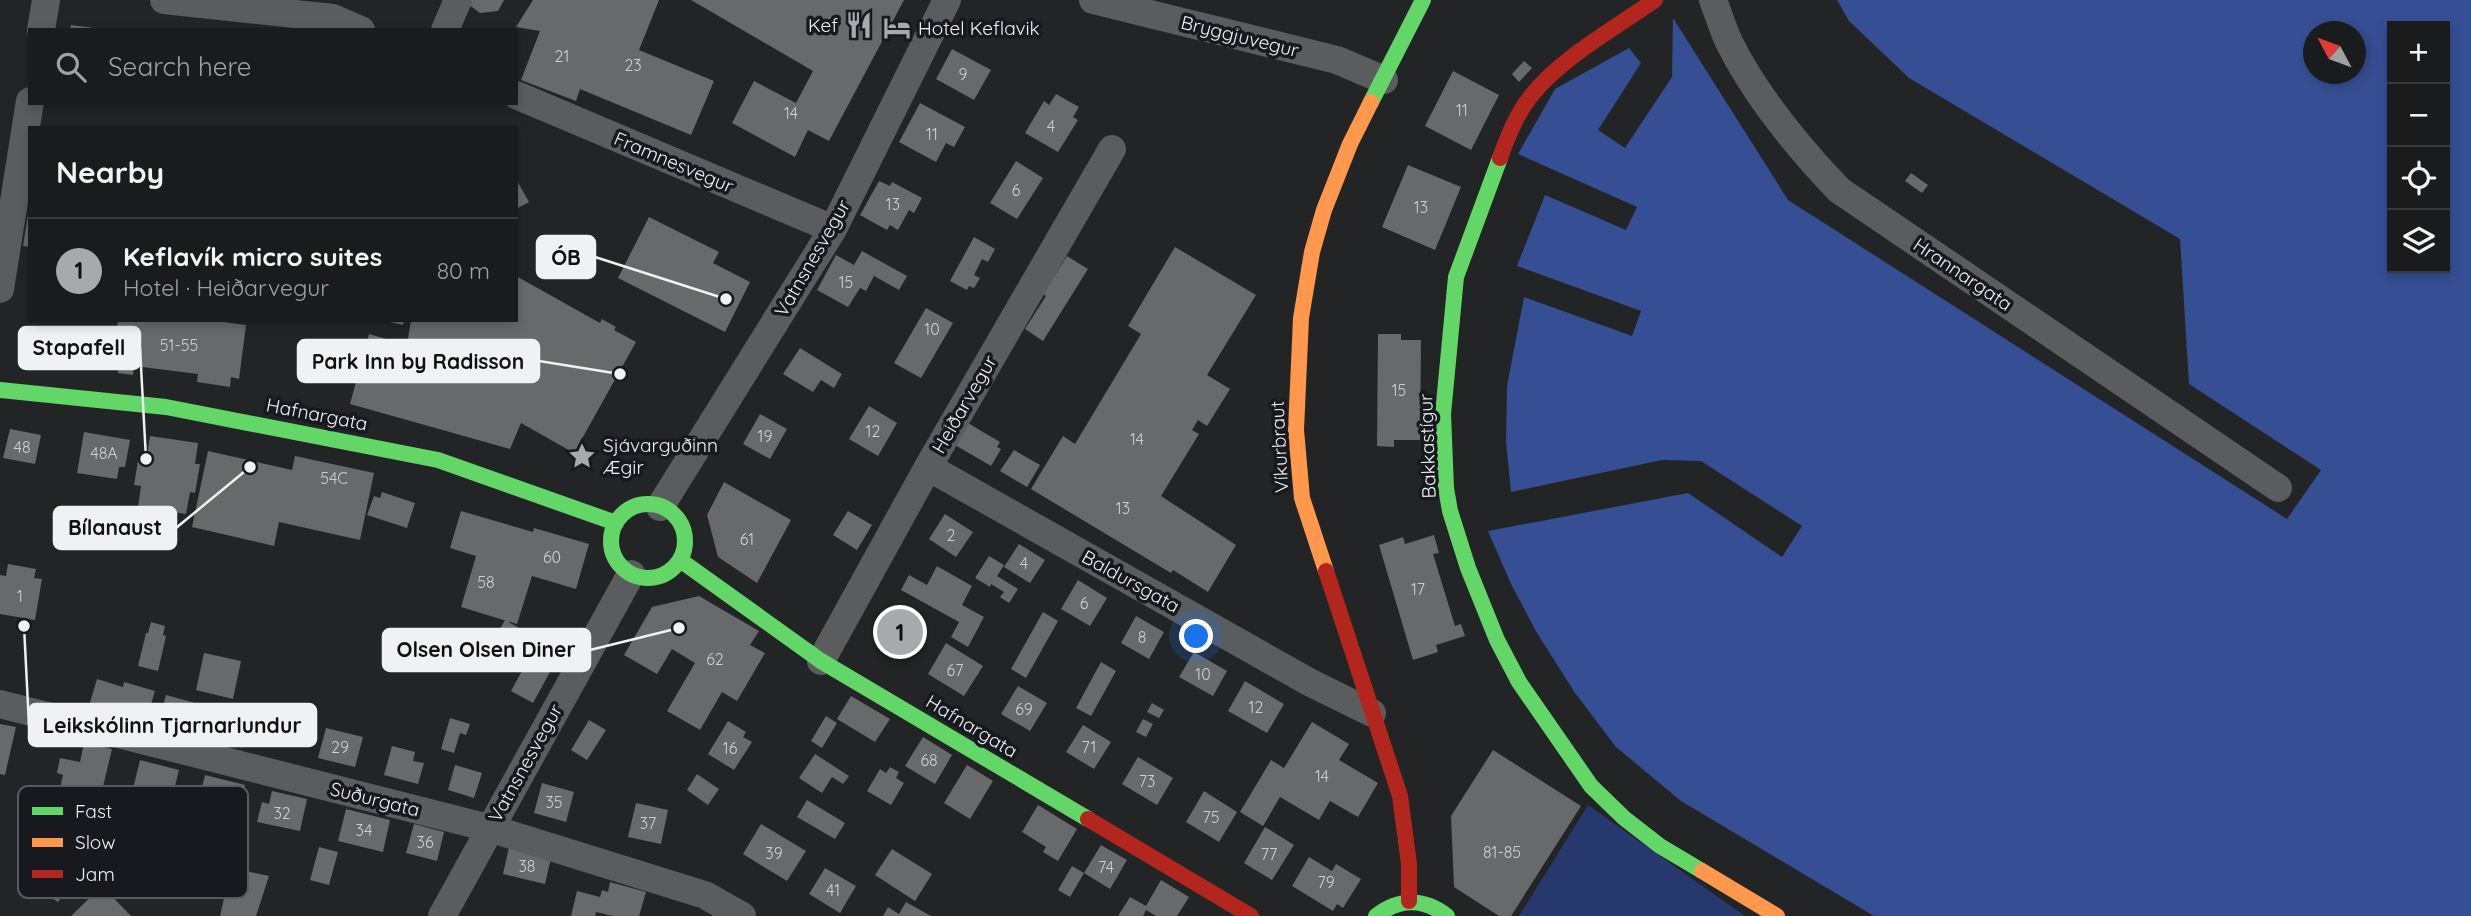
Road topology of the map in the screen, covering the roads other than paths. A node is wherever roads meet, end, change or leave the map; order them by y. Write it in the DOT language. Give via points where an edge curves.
graph roads {
  1 [pos="46,0"];
  2 [pos="164,0"];
  3 [pos="458,0"];
  4 [pos="947,0"];
  5 [pos="1093,0"];
  6 [pos="1423,0"];
  7 [pos="1654,0"];
  8 [pos="1713,0"];
  9 [pos="41,28"];
  10 [pos="356,28"];
  11 [pos="446,28"];
  12 [pos="1384,80"];
  13 [pos="518,96"];
  14 [pos="29,105"];
  15 [pos="1112,149"];
  16 [pos="16,176"];
  17 [pos="833,229"];
  18 [pos="0,289"];
  19 [pos="0,390"];
  20 [pos="928,467"];
  21 [pos="2278,488"];
  22 [pos="660,506"];
  23 [pos="616,523"];
  24 [pos="680,560"];
  25 [pos="631,574"];
  26 [pos="821,661"];
  27 [pos="0,704"];
  28 [pos="1372,713"];
  29 [pos="489,828"];
  30 [pos="705,895"];
  31 [pos="1409,901"];
  32 [pos="442,916"];
  33 [pos="684,916"];
  34 [pos="742,916"];
  35 [pos="1251,916"];
  36 [pos="1376,916"];
  37 [pos="1447,916"];
  38 [pos="1777,916"];
  1 -- 9 [label="street"];
  2 -- 10 [label="street" via="333,18"];
  3 -- 11 [label="street"];
  4 -- 17 [label="street, Vatnsnesvegur"];
  5 -- 12 [label="street, Bryggjuvegur" via="1337,60"];
  6 -- 12 [label="street, Víkurbraut"];
  7 -- 38 [label="street, Bakkastígur" via="1545,81 1509,133 1456,277 1443,414 1446,488 1468,568 1497,640 1531,701 1591,786 1660,846"];
  8 -- 21 [label="street, Hrannargata" via="1731,46 1771,109 1803,153 1839,190"];
  12 -- 28 [label="street, Víkurbraut" via="1350,144 1324,210 1312,251 1297,373 1302,498"];
  13 -- 17 [label="street, Framnesvegur"];
  14 -- 16 [label="street"];
  15 -- 20 [label="street, Heiðarvegur"];
  16 -- 18 [label="street"];
  17 -- 22 [label="street, Vatnsnesvegur"];
  19 -- 23 [label="street, Hafnargata" via="166,407 438,460"];
  20 -- 26 [label="street, Heiðarvegur"];
  20 -- 28 [label="street, Baldursgata"];
  22 -- 23 [label="street" via="635,506"];
  22 -- 24 [label="street" via="681,524 685,542"];
  23 -- 25 [label="street" via="611,545 621,567"];
  24 -- 25 [label="street" via="658,577"];
  24 -- 26 [label="street, Hafnargata"];
  25 -- 29 [label="street, Vatnsnesvegur"];
  26 -- 35 [label="street, Hafnargata"];
  27 -- 29 [label="street, Suðurgata"];
  28 -- 31 [label="street, Víkurbraut" via="1400,796"];
  29 -- 30 [label="street, Suðurgata"];
  29 -- 32 [label="street, Vatnsnesvegur"];
  30 -- 33 [label="street"];
  30 -- 34 [label="street, Suðurgata"];
  31 -- 36 [label="street"];
  31 -- 37 [label="street" via="1426,903"];
}
